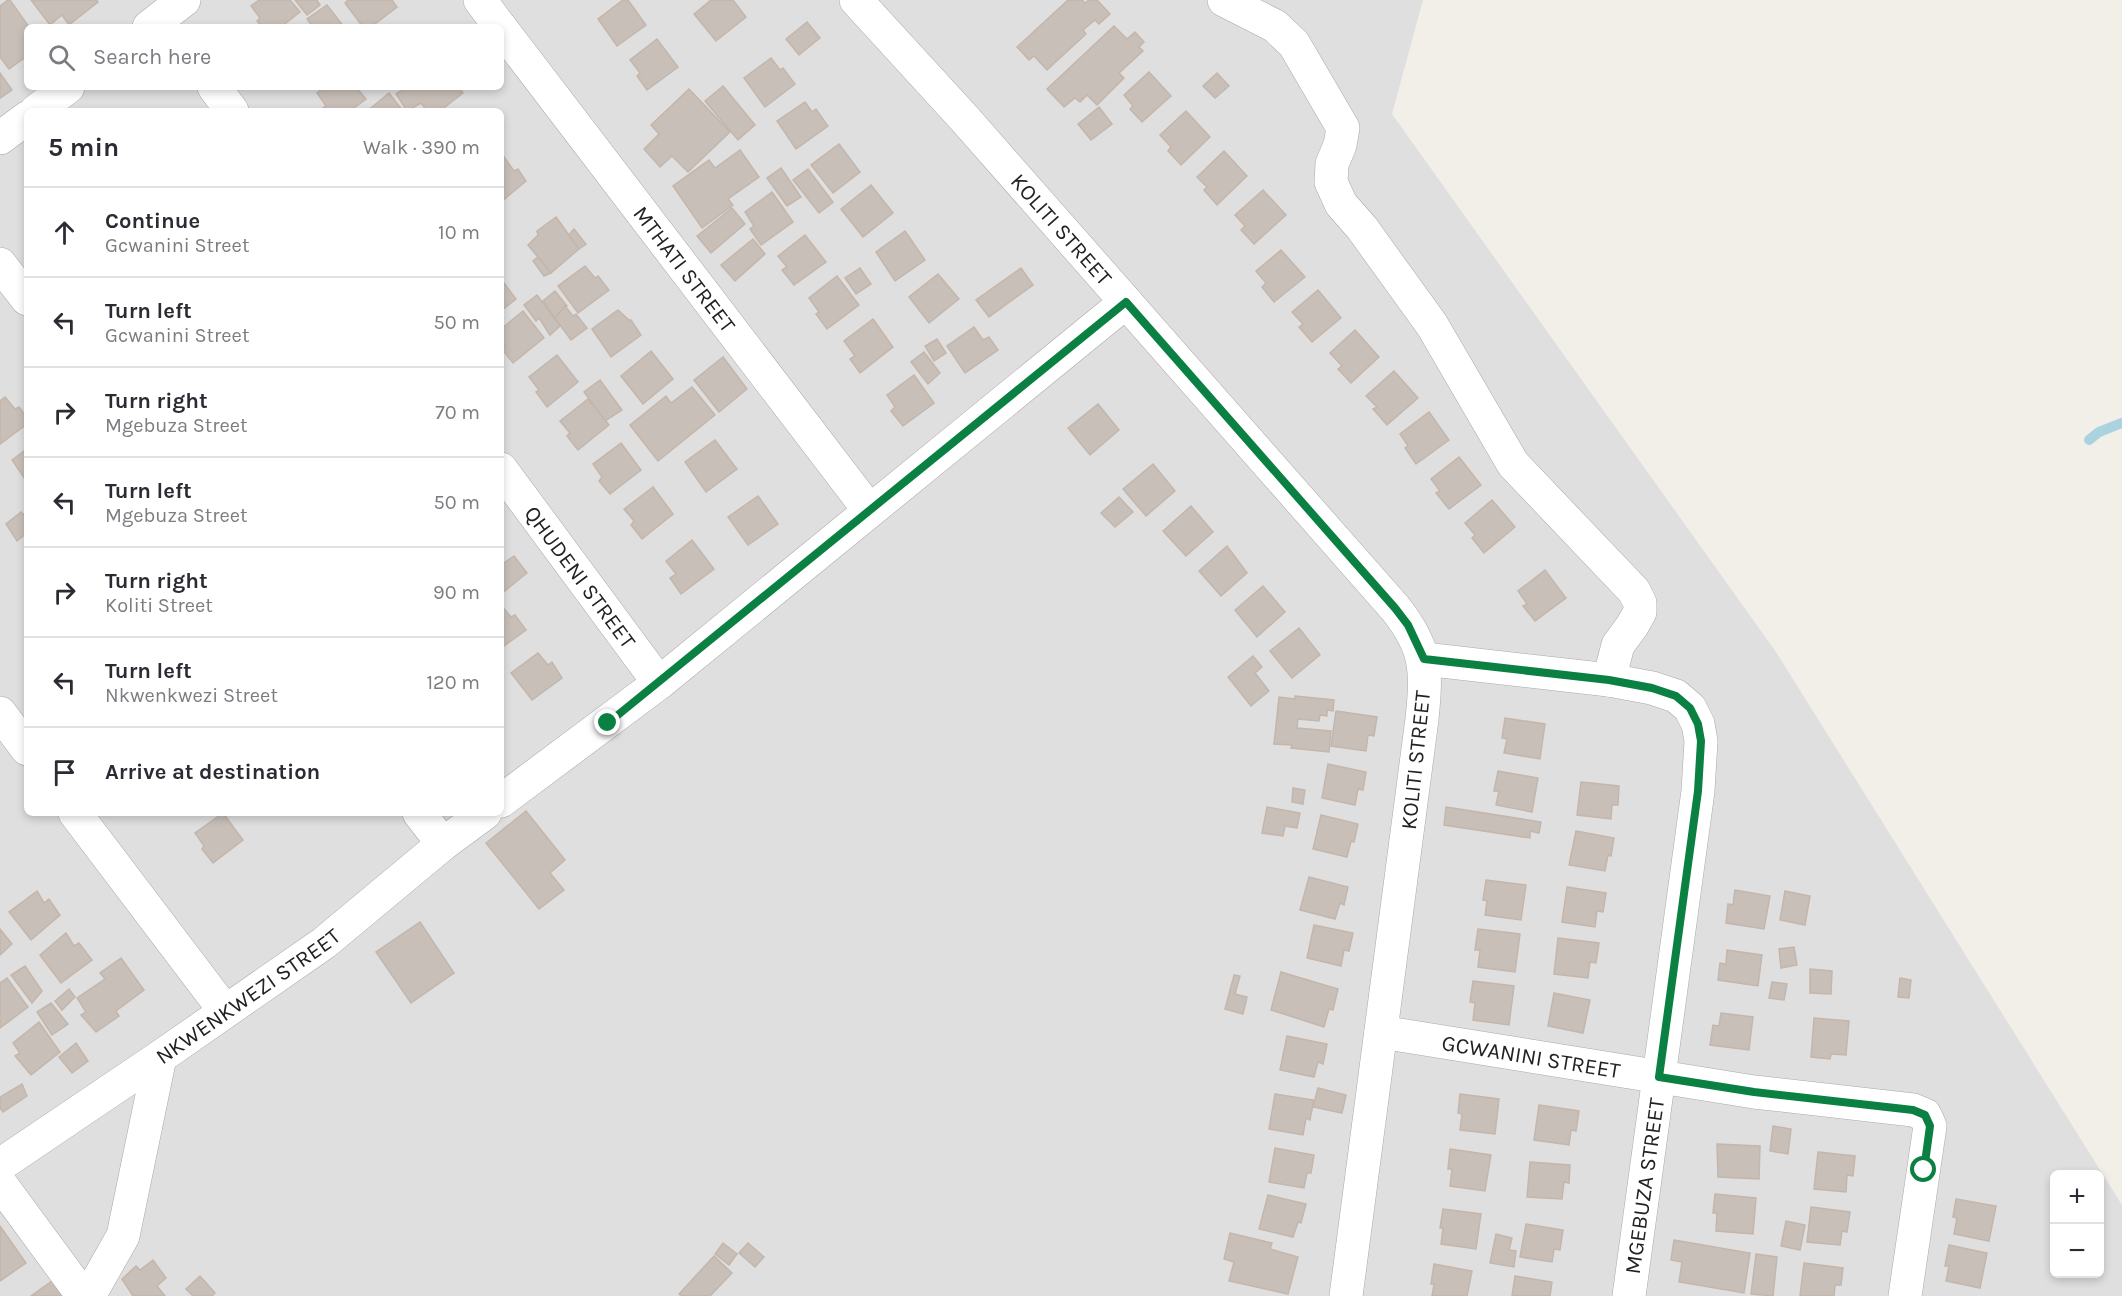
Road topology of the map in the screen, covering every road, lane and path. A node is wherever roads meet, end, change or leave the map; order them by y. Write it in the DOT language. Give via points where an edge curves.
graph roads {
  1 [pos="480,0"];
  2 [pos="856,0"];
  3 [pos="1224,0"];
  4 [pos="499,24"];
  5 [pos="504,31"];
  6 [pos="64,90"];
  7 [pos="216,90"];
  8 [pos="40,108"];
  9 [pos="230,108"];
  10 [pos="24,119"];
  11 [pos="0,138"];
  12 [pos="0,264"];
  13 [pos="24,295"];
  14 [pos="1126,302"];
  15 [pos="504,473"];
  16 [pos="869,510"];
  17 [pos="1424,659"];
  18 [pos="1609,680"];
  19 [pos="659,683"];
  20 [pos="0,713"];
  21 [pos="24,745"];
  22 [pos="504,799"];
  23 [pos="77,816"];
  24 [pos="421,816"];
  25 [pos="481,816"];
  26 [pos="443,844"];
  27 [pos="225,1011"];
  28 [pos="1381,1032"];
  29 [pos="160,1057"];
  30 [pos="1659,1077"];
  31 [pos="0,1165"];
  32 [pos="0,1183"];
  33 [pos="83,1296"];
  34 [pos="89,1296"];
  35 [pos="1346,1296"];
  36 [pos="1629,1296"];
  37 [pos="1905,1296"];
  1 -- 4 [label="street, MTHATI STREET"];
  2 -- 14 [label="street, KOLITI STREET"];
  3 -- 18 [label="street" via="1275,26 1294,44 1343,128 1331,182 1341,204 1432,326 1513,464 1634,591 1640,612 1618,645"];
  5 -- 16 [label="street, MTHATI STREET"];
  6 -- 8 [label="street"];
  7 -- 9 [label="street"];
  10 -- 11 [label="street"];
  12 -- 13 [label="street"];
  14 -- 16 [label="street"];
  14 -- 17 [label="street, KOLITI STREET" via="1395,608"];
  15 -- 19 [label="street, QHUDENI STREET"];
  16 -- 19 [label="street"];
  17 -- 18 [label="street, MGEBUZA STREET"];
  17 -- 28 [label="street, KOLITI STREET" via="1425,696"];
  18 -- 30 [label="street, MGEBUZA STREET" via="1676,696 1690,708 1701,741 1698,791"];
  19 -- 22 [label="street"];
  20 -- 21 [label="street"];
  23 -- 27 [label="street"];
  24 -- 26 [label="street"];
  25 -- 26 [label="street, NKWENKWEZI STREET"];
  26 -- 27 [label="street, NKWENKWEZI STREET" via="324,943"];
  27 -- 29 [label="street, NKWENKWEZI STREET"];
  28 -- 30 [label="street, GCWANINI STREET"];
  28 -- 35 [label="street, KOLITI STREET"];
  29 -- 31 [label="street, NKWENKWEZI STREET"];
  29 -- 34 [label="street" via="123,1236"];
  30 -- 36 [label="street, MGEBUZA STREET"];
  30 -- 37 [label="street, GCWANINI STREET" via="1913,1110 1925,1115 1930,1126"];
  32 -- 33 [label="street"];
}
